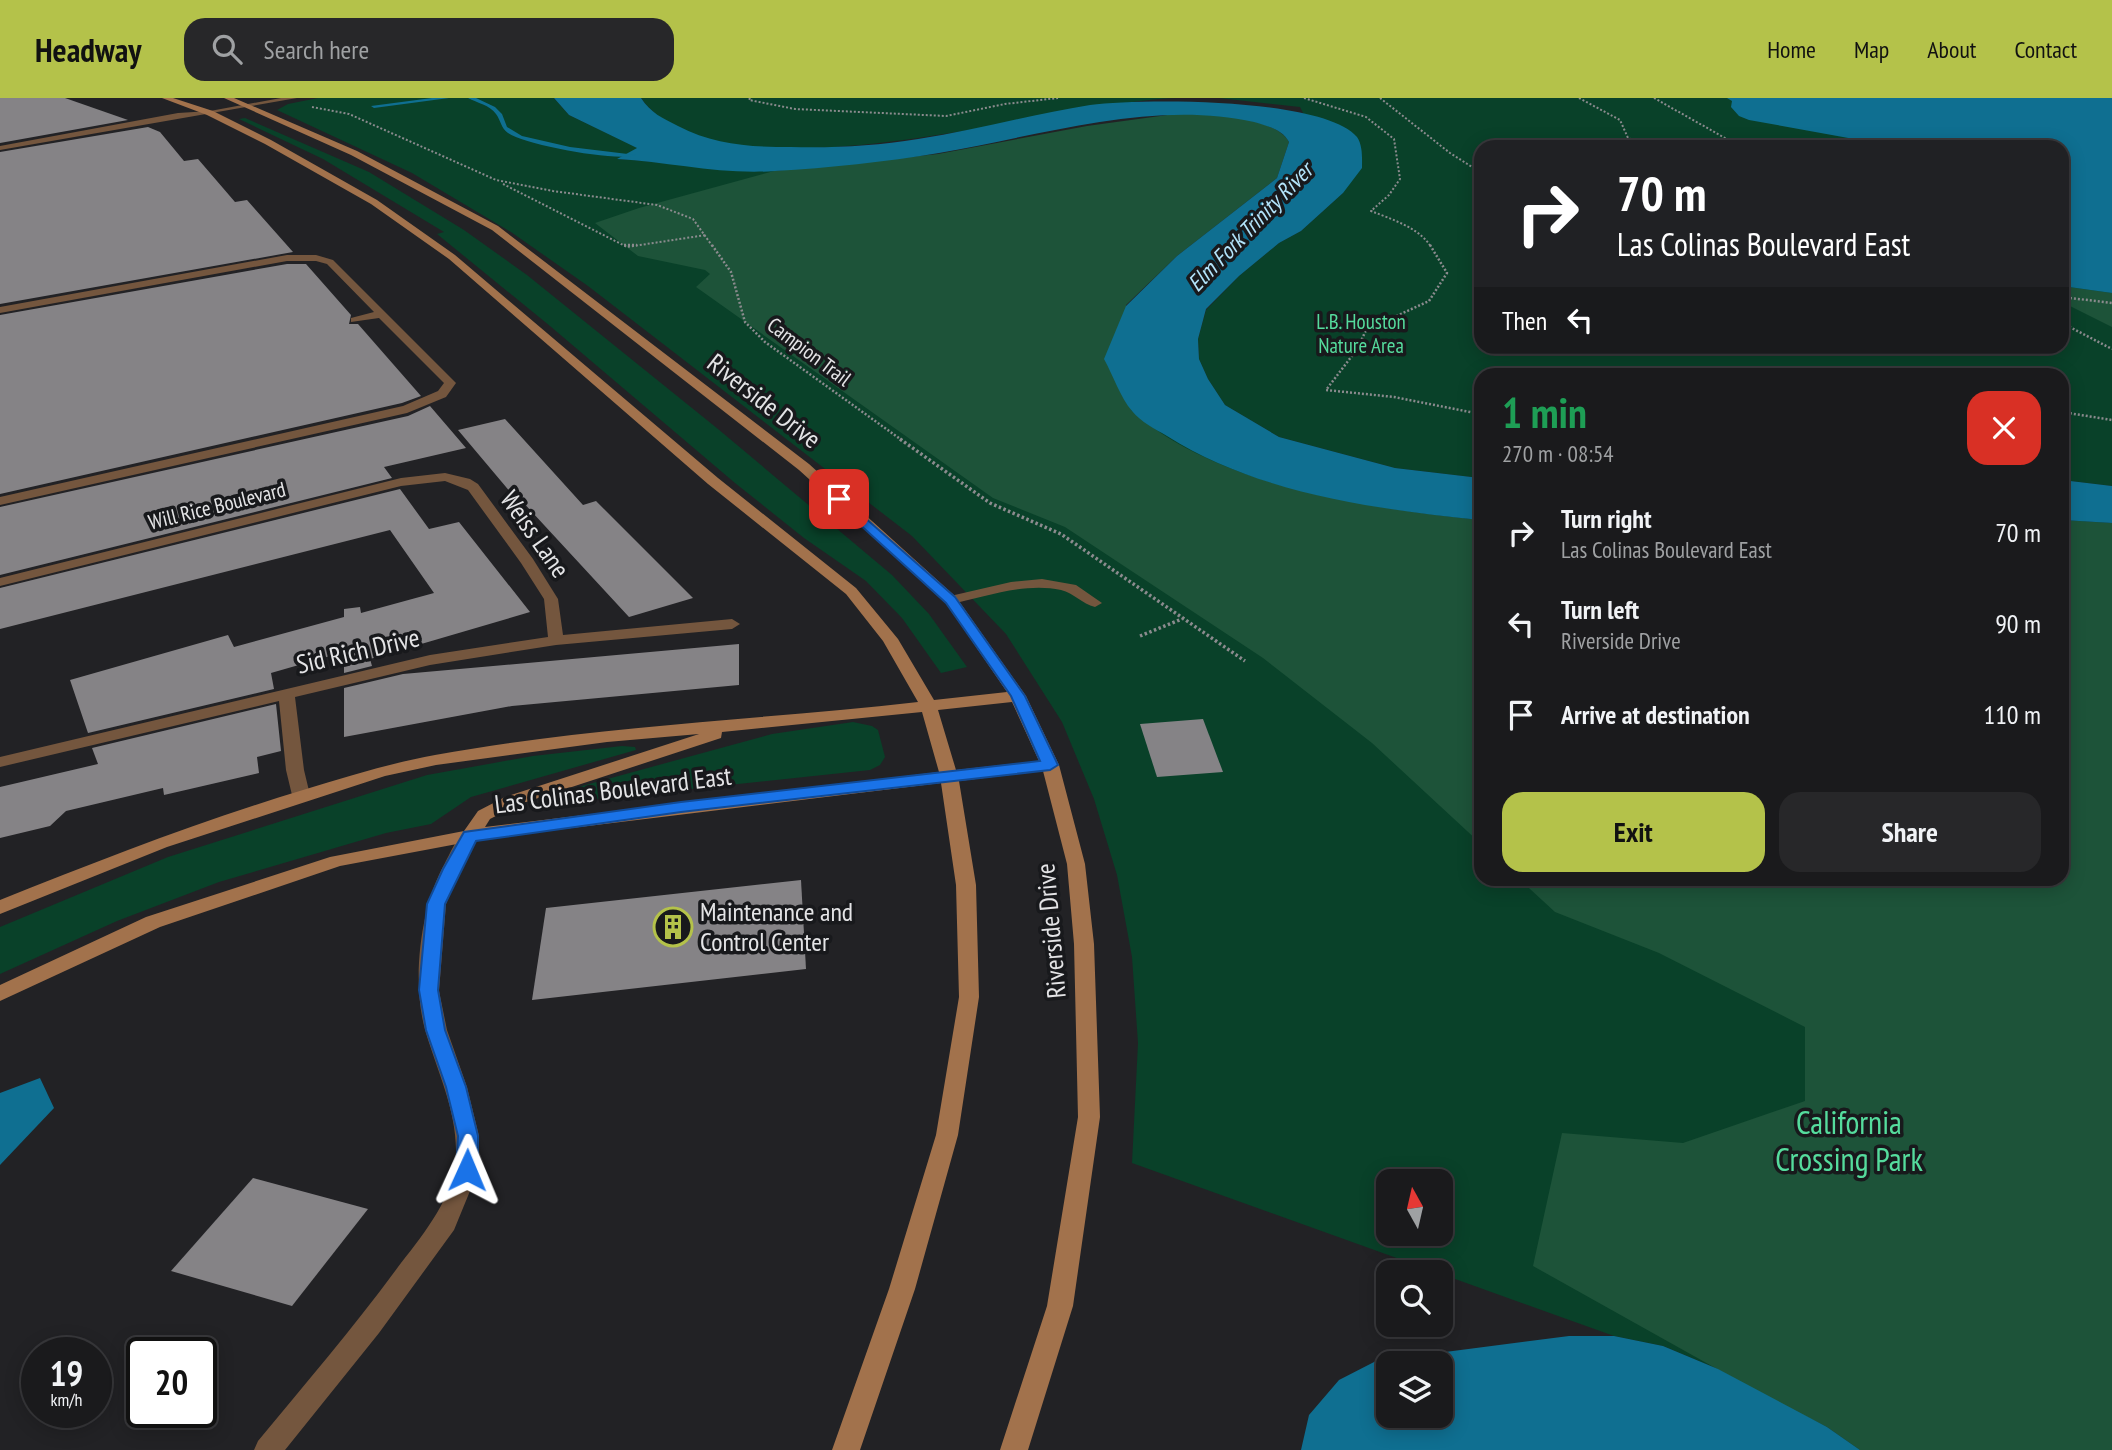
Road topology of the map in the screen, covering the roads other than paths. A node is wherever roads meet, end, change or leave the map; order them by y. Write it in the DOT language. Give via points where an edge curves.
graph roads {
  1 [pos="166,98"];
  2 [pos="228,98"];
  3 [pos="293,98"];
  4 [pos="250,106"];
  5 [pos="210,113"];
  6 [pos="0,148"];
  7 [pos="0,157"];
  8 [pos="0,310"];
  9 [pos="381,314"];
  10 [pos="355,320"];
  11 [pos="445,478"];
  12 [pos="0,501"];
  13 [pos="0,582"];
  14 [pos="951,600"];
  15 [pos="1095,603"];
  16 [pos="732,624"];
  17 [pos="556,640"];
  18 [pos="286,692"];
  19 [pos="1018,696"];
  20 [pos="928,705"];
  21 [pos="742,724"];
  22 [pos="0,762"];
  23 [pos="1050,765"];
  24 [pos="949,776"];
  25 [pos="301,795"];
  26 [pos="470,836"];
  27 [pos="0,907"];
  28 [pos="0,994"];
  29 [pos="268,1450"];
  30 [pos="846,1450"];
  31 [pos="1014,1450"];
  1 -- 5 [label="main road"];
  2 -- 4 [label="main road, Riverside Drive"];
  3 -- 4 [label="street"];
  4 -- 5 [label="street"];
  4 -- 14 [label="main road, Riverside Drive" via="354,153 495,228 804,467"];
  5 -- 6 [label="street"];
  5 -- 7 [label="street" via="192,121"];
  5 -- 20 [label="main road" via="374,202 452,257 713,481 851,591 890,639"];
  8 -- 9 [label="street" via="132,282 231,272 287,258 316,258 330,262"];
  9 -- 10 [label="street"];
  9 -- 12 [label="street" via="450,383 442,394 407,409"];
  11 -- 13 [label="street, Will Rice Boulevard" via="392,484"];
  11 -- 17 [label="street, Weiss Lane" via="473,487 528,562 551,599"];
  14 -- 15 [label="street" via="1056,585"];
  14 -- 19 [label="main road, Riverside Drive"];
  16 -- 17 [label="street, Sid Rich Drive"];
  17 -- 18 [label="street, Sid Rich Drive" via="430,660"];
  18 -- 22 [label="street, Sid Rich Drive"];
  18 -- 25 [label="street"];
  19 -- 20 [label="main road, Las Colinas Boulevard East"];
  19 -- 23 [label="main road, Riverside Drive"];
  20 -- 21 [label="main road, Las Colinas Boulevard East"];
  20 -- 24 [label="main road"];
  21 -- 25 [label="main road, Las Colinas Boulevard East" via="507,748 381,772"];
  21 -- 26 [label="main road" via="510,801 484,815"];
  23 -- 24 [label="main road, Las Colinas Boulevard East"];
  23 -- 31 [label="main road, Riverside Drive" via="1082,903 1089,1117 1060,1306"];
  24 -- 26 [label="main road, Las Colinas Boulevard East"];
  24 -- 30 [label="main road" via="966,886 969,997 947,1135 902,1289"];
  25 -- 27 [label="main road, Las Colinas Boulevard East"];
  26 -- 28 [label="main road, Las Colinas Boulevard East" via="337,861 153,922"];
  26 -- 29 [label="street" via="436,904 429,990 436,1030 468,1136 467,1170 445,1223 370,1325"];
}
